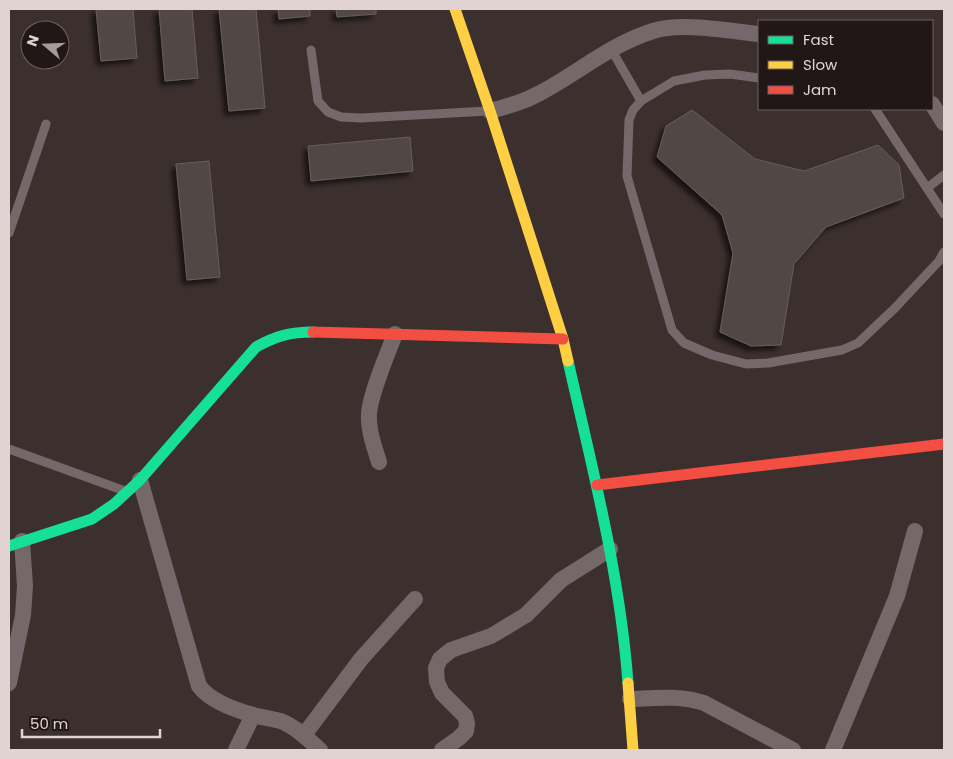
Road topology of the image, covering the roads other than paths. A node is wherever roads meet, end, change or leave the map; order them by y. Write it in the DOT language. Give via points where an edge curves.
graph roads {
  1 [pos="455,9"];
  2 [pos="758,34"];
  3 [pos="611,49"];
  4 [pos="311,50"];
  5 [pos="758,78"];
  6 [pos="641,101"];
  7 [pos="933,106"];
  8 [pos="876,110"];
  9 [pos="490,111"];
  10 [pos="944,123"];
  11 [pos="46,124"];
  12 [pos="944,176"];
  13 [pos="927,188"];
  14 [pos="944,214"];
  15 [pos="9,233"];
  16 [pos="944,252"];
  17 [pos="395,334"];
  18 [pos="562,339"];
  19 [pos="944,444"];
  20 [pos="9,449"];
  21 [pos="379,462"];
  22 [pos="140,480"];
  23 [pos="597,485"];
  24 [pos="128,492"];
  25 [pos="915,531"];
  26 [pos="15,544"];
  27 [pos="610,549"];
  28 [pos="415,599"];
  29 [pos="9,683"];
  30 [pos="630,699"];
  31 [pos="253,715"];
  32 [pos="304,735"];
  33 [pos="236,750"];
  34 [pos="320,750"];
  35 [pos="442,750"];
  36 [pos="633,750"];
  37 [pos="793,750"];
  38 [pos="833,750"];
  1 -- 9 [label="street"];
  2 -- 3 [label="street" via="682,28 654,31"];
  3 -- 6 [label="lane"];
  3 -- 9 [label="street" via="541,93 518,104"];
  4 -- 9 [label="lane" via="318,101 334,115 361,118"];
  5 -- 6 [label="lane" via="730,74 689,78 674,81"];
  6 -- 16 [label="lane" via="629,120 627,176 672,330 684,343 746,364 842,350 858,343"];
  7 -- 10 [label="street"];
  8 -- 13 [label="lane"];
  9 -- 18 [label="street"];
  11 -- 15 [label="lane"];
  12 -- 13 [label="lane"];
  13 -- 14 [label="lane"];
  17 -- 18 [label="street"];
  17 -- 21 [label="street" via="369,413 370,437"];
  17 -- 22 [label="street" via="296,332 274,337 256,347"];
  18 -- 23 [label="street"];
  19 -- 23 [label="street"];
  20 -- 24 [label="lane"];
  22 -- 24 [label="street"];
  22 -- 31 [label="street" via="199,686 214,700"];
  23 -- 27 [label="street"];
  24 -- 26 [label="street" via="92,519"];
  25 -- 38 [label="street" via="897,596"];
  26 -- 29 [label="street" via="25,586 23,616"];
  27 -- 30 [label="street" via="622,618"];
  27 -- 35 [label="street" via="561,580 526,615 491,636 451,650 440,659 436,682 442,693 465,716 467,723 466,731"];
  28 -- 32 [label="street" via="361,659"];
  30 -- 36 [label="street"];
  30 -- 37 [label="street" via="689,698"];
  31 -- 32 [label="street" via="283,722"];
  31 -- 33 [label="street"];
  32 -- 34 [label="street"];
}
